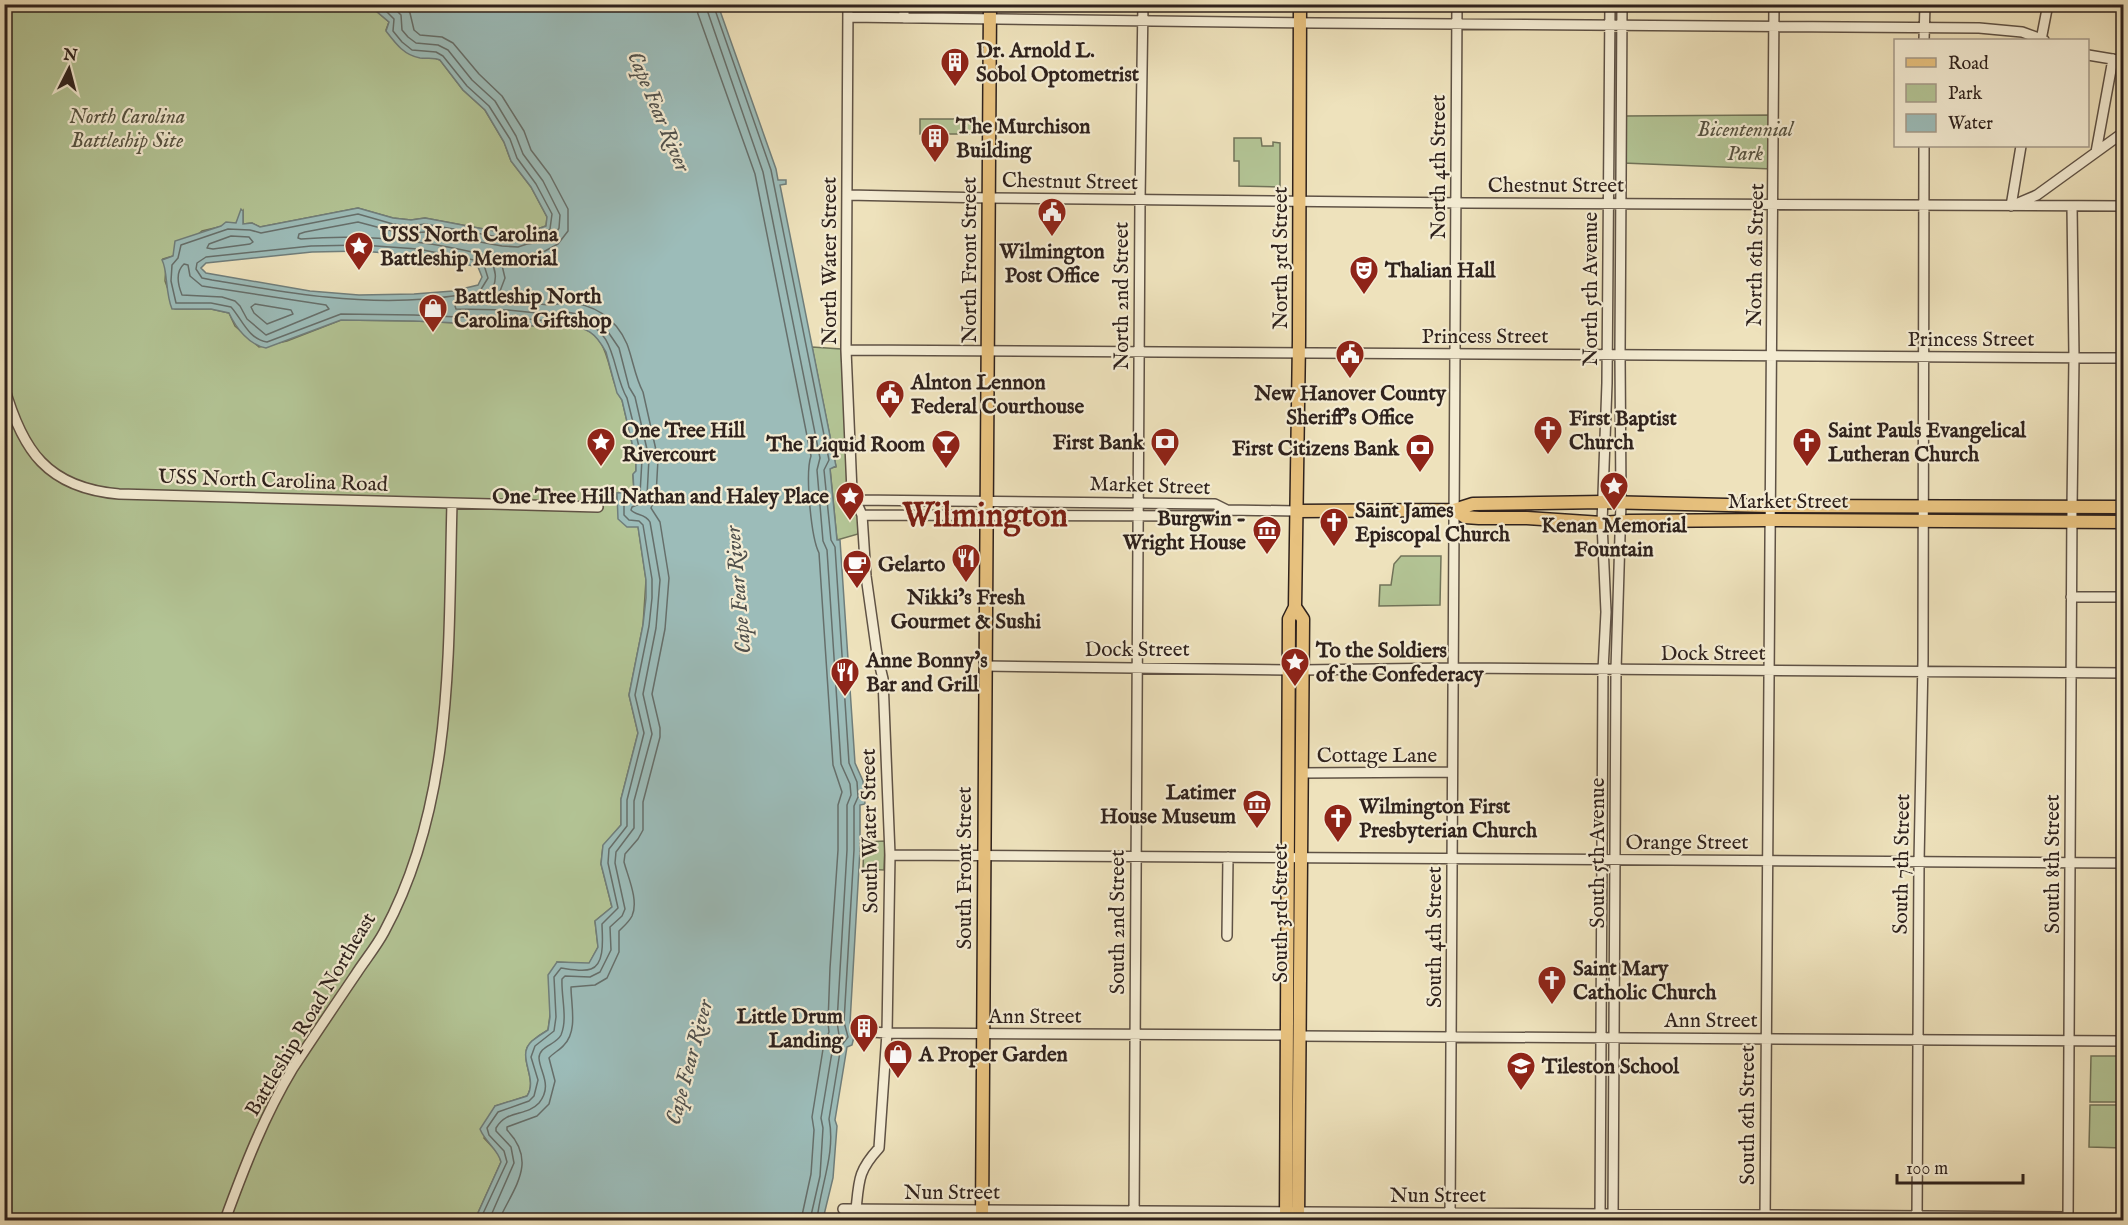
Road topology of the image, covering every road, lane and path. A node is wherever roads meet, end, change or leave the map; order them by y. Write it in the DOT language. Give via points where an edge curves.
graph roads {
  1 [pos="848,4"];
  2 [pos="904,4"];
  3 [pos="990,4"];
  4 [pos="1143,4"];
  5 [pos="1300,4"];
  6 [pos="1457,4"];
  7 [pos="1610,4"];
  8 [pos="1622,4"];
  9 [pos="1774,4"];
  10 [pos="1925,4"];
  11 [pos="2048,4"];
  12 [pos="848,17"];
  13 [pos="904,18"];
  14 [pos="990,20"];
  15 [pos="1143,21"];
  16 [pos="1300,23"];
  17 [pos="1457,24"];
  18 [pos="1610,25"];
  19 [pos="1622,25"];
  20 [pos="1774,26"];
  21 [pos="1924,28"];
  22 [pos="1924,39"];
  23 [pos="2040,39"];
  24 [pos="2042,39"];
  25 [pos="2089,55"];
  26 [pos="2113,59"];
  27 [pos="2124,61"];
  28 [pos="2124,132"];
  29 [pos="1924,147"];
  30 [pos="2021,147"];
  31 [pos="2096,152"];
  32 [pos="847,195"];
  33 [pos="988,198"];
  34 [pos="1140,200"];
  35 [pos="1300,201"];
  36 [pos="1456,203"];
  37 [pos="1608,204"];
  38 [pos="1620,204"];
  39 [pos="1774,204"];
  40 [pos="1924,205"];
  41 [pos="2011,206"];
  42 [pos="2072,206"];
  43 [pos="2124,206"];
  44 [pos="846,350"];
  45 [pos="988,350"];
  46 [pos="1139,351"];
  47 [pos="1299,353"];
  48 [pos="1456,354"];
  49 [pos="1607,354"];
  50 [pos="1620,354"];
  51 [pos="1772,355"];
  52 [pos="1923,356"];
  53 [pos="2074,357"];
  54 [pos="2124,358"];
  55 [pos="4,386"];
  56 [pos="855,500"];
  57 [pos="987,501"];
  58 [pos="1138,502"];
  59 [pos="1603,502"];
  60 [pos="1621,502"];
  61 [pos="452,503"];
  62 [pos="1768,506"];
  63 [pos="598,507"];
  64 [pos="2072,507"];
  65 [pos="2124,507"];
  66 [pos="1922,508"];
  67 [pos="1227,510"];
  68 [pos="1454,510"];
  69 [pos="1297,511"];
  70 [pos="862,515"];
  71 [pos="986,516"];
  72 [pos="1137,516"];
  73 [pos="1768,520"];
  74 [pos="1621,522"];
  75 [pos="1922,522"];
  76 [pos="2072,522"];
  77 [pos="2124,522"];
  78 [pos="1602,523"];
  79 [pos="2072,597"];
  80 [pos="2124,597"];
  81 [pos="1295,608"];
  82 [pos="985,666"];
  83 [pos="1136,667"];
  84 [pos="1453,668"];
  85 [pos="1289,669"];
  86 [pos="1302,669"];
  87 [pos="1603,670"];
  88 [pos="1616,670"];
  89 [pos="1768,671"];
  90 [pos="1921,673"];
  91 [pos="2071,673"];
  92 [pos="2124,673"];
  93 [pos="1452,772"];
  94 [pos="1301,773"];
  95 [pos="890,855"];
  96 [pos="984,856"];
  97 [pos="1135,857"];
  98 [pos="1228,857"];
  99 [pos="1294,858"];
  100 [pos="1452,859"];
  101 [pos="1602,860"];
  102 [pos="1615,860"];
  103 [pos="1767,861"];
  104 [pos="1918,862"];
  105 [pos="2070,862"];
  106 [pos="2124,863"];
  107 [pos="1227,936"];
  108 [pos="856,1030"];
  109 [pos="887,1033"];
  110 [pos="983,1034"];
  111 [pos="1134,1034"];
  112 [pos="1293,1035"];
  113 [pos="1451,1036"];
  114 [pos="1601,1037"];
  115 [pos="1614,1037"];
  116 [pos="1766,1038"];
  117 [pos="1918,1039"];
  118 [pos="2069,1040"];
  119 [pos="2124,1041"];
  120 [pos="843,1209"];
  121 [pos="856,1210"];
  122 [pos="982,1215"];
  123 [pos="1134,1216"];
  124 [pos="1292,1216"];
  125 [pos="1450,1217"];
  126 [pos="1600,1217"];
  127 [pos="1613,1217"];
  128 [pos="1765,1218"];
  129 [pos="1917,1218"];
  130 [pos="2068,1219"];
  131 [pos="225,1221"];
  1 -- 12 [label="street, North Water Street"];
  2 -- 13 [label="street"];
  3 -- 14 [label="main road, North Front Street"];
  4 -- 15 [label="street, North 2nd Street"];
  5 -- 16 [label="main road, North 3rd Street"];
  6 -- 17 [label="street, North 4th Street"];
  7 -- 18 [label="street, North 5th Avenue"];
  8 -- 19 [label="street, North 5th Avenue"];
  9 -- 20 [label="street, North 6th Street"];
  10 -- 21 [label="street"];
  11 -- 24 [label="street"];
  12 -- 13 [label="street"];
  12 -- 32 [label="street, North Water Street"];
  13 -- 14 [label="street"];
  14 -- 15 [label="street"];
  14 -- 33 [label="main road, North Front Street"];
  15 -- 16 [label="street"];
  15 -- 34 [label="street, North 2nd Street"];
  16 -- 17 [label="street"];
  16 -- 35 [label="main road, North 3rd Street"];
  17 -- 18 [label="street"];
  17 -- 36 [label="street, North 4th Street"];
  18 -- 19 [label="street"];
  18 -- 37 [label="street, North 5th Avenue"];
  19 -- 20 [label="street"];
  19 -- 38 [label="street, North 5th Avenue"];
  20 -- 21 [label="street"];
  20 -- 39 [label="street, North 6th Street"];
  21 -- 22 [label="street"];
  21 -- 23 [label="street" via="2006,29"];
  25 -- 26 [label="street"];
  26 -- 27 [label="street"];
  26 -- 31 [label="street"];
  28 -- 31 [label="street"];
  29 -- 40 [label="street, South 7th Street"];
  30 -- 41 [label="street"];
  31 -- 41 [label="street" via="2037,195"];
  32 -- 33 [label="street, Chestnut Street"];
  32 -- 44 [label="street, North Water Street"];
  33 -- 34 [label="street, Chestnut Street"];
  33 -- 45 [label="main road, North Front Street"];
  34 -- 35 [label="street, Chestnut Street"];
  34 -- 46 [label="street, North 2nd Street"];
  35 -- 36 [label="street, Chestnut Street"];
  35 -- 47 [label="main road, North 3rd Street"];
  36 -- 37 [label="street, Chestnut Street"];
  36 -- 48 [label="street, North 4th Street"];
  37 -- 38 [label="street, Chestnut Street"];
  37 -- 49 [label="street, North 5th Avenue"];
  38 -- 39 [label="street, Chestnut Street"];
  38 -- 50 [label="street, North 5th Avenue"];
  39 -- 40 [label="street, Chestnut Street"];
  39 -- 51 [label="street, North 6th Street"];
  40 -- 41 [label="street, Chestnut Street"];
  40 -- 52 [label="street, South 7th Street"];
  41 -- 42 [label="street, Chestnut Street"];
  42 -- 43 [label="street, Chestnut Street"];
  42 -- 53 [label="street, South 8th Street"];
  44 -- 45 [label="street, Princess Street"];
  44 -- 56 [label="street, North Water Street"];
  45 -- 46 [label="street, Princess Street"];
  45 -- 57 [label="main road, North Front Street"];
  46 -- 47 [label="street, Princess Street"];
  46 -- 58 [label="street, North 2nd Street"];
  47 -- 48 [label="street, Princess Street"];
  47 -- 69 [label="main road, North 3rd Street"];
  48 -- 49 [label="street, Princess Street"];
  48 -- 68 [label="street, North 4th Street"];
  49 -- 50 [label="street, Princess Street"];
  49 -- 59 [label="street, North 5th Avenue"];
  50 -- 51 [label="street, Princess Street"];
  50 -- 60 [label="street, North 5th Avenue"];
  51 -- 52 [label="street, Princess Street"];
  51 -- 62 [label="street, North 6th Street"];
  52 -- 53 [label="street, Princess Street"];
  52 -- 66 [label="street, South 7th Street"];
  53 -- 54 [label="street, Princess Street"];
  53 -- 64 [label="street, South 8th Street"];
  55 -- 61 [label="street, USS North Carolina Road" via="15,422 36,458 68,481 97,492"];
  56 -- 57 [label="street, Market Street"];
  56 -- 70 [label="street, North Water Street"];
  57 -- 58 [label="street, Market Street"];
  57 -- 71 [label="main road, North Front Street"];
  58 -- 67 [label="street, Market Street" via="1215,504"];
  58 -- 72 [label="street, North 2nd Street"];
  59 -- 60 [label="main road, Market Street"];
  59 -- 68 [label="main road, Market Street" via="1473,504"];
  59 -- 78 [label="street, North 5th Avenue"];
  60 -- 62 [label="main road, Market Street"];
  60 -- 74 [label="street, North 5th Avenue"];
  61 -- 63 [label="street, USS North Carolina Road"];
  61 -- 131 [label="street, Battleship Road Northeast" via="441,744 418,852 384,933 269,1111"];
  62 -- 66 [label="main road, Market Street"];
  62 -- 73 [label="street, South 6th Street"];
  64 -- 65 [label="main road, Market Street"];
  64 -- 66 [label="main road, Market Street"];
  64 -- 76 [label="street, South 8th Street"];
  66 -- 75 [label="street, South 7th Street"];
  67 -- 69 [label="street, Market Street"];
  67 -- 72 [label="street, Market Street" via="1216,516"];
  68 -- 69 [label="main road, Market Street"];
  68 -- 78 [label="main road, Market Street" via="1465,517"];
  68 -- 84 [label="street, South 4th Street"];
  69 -- 81 [label="main road, South 3rd Street"];
  70 -- 71 [label="street, Market Street"];
  70 -- 95 [label="street, South Water Street" via="866,576 883,679"];
  71 -- 72 [label="street, Market Street"];
  71 -- 82 [label="main road, South Front Street"];
  72 -- 83 [label="street, South 2nd Street"];
  73 -- 74 [label="main road, Market Street"];
  73 -- 75 [label="main road, Market Street"];
  73 -- 89 [label="street, South 6th Street"];
  74 -- 78 [label="main road, Market Street"];
  74 -- 88 [label="street, South 5th Avenue"];
  75 -- 76 [label="main road, Market Street"];
  75 -- 90 [label="street, South 7th Street"];
  76 -- 77 [label="main road, Market Street"];
  76 -- 79 [label="street, South 8th Street"];
  78 -- 87 [label="street, South 5th Avenue" via="1606,612"];
  79 -- 80 [label="street"];
  79 -- 91 [label="street, South 8th Street"];
  81 -- 85 [label="main road, South 3rd Street" via="1289,619"];
  81 -- 86 [label="main road, South 3rd Street" via="1303,619"];
  82 -- 83 [label="street, Dock Street"];
  82 -- 96 [label="main road, South Front Street"];
  83 -- 85 [label="street, Dock Street"];
  83 -- 97 [label="street, South 2nd Street"];
  84 -- 86 [label="street, Dock Street"];
  84 -- 87 [label="street, Dock Street"];
  84 -- 93 [label="street, South 4th Street"];
  85 -- 99 [label="main road, South 3rd Street"];
  86 -- 94 [label="main road, South 3rd Street"];
  87 -- 88 [label="street, Dock Street"];
  87 -- 101 [label="street, South 5th Avenue"];
  88 -- 89 [label="street, Dock Street"];
  88 -- 102 [label="street, South 5th Avenue"];
  89 -- 90 [label="street, Dock Street"];
  89 -- 103 [label="street, South 6th Street"];
  90 -- 91 [label="street, Dock Street"];
  90 -- 104 [label="street, South 7th Street"];
  91 -- 92 [label="street, Dock Street"];
  91 -- 105 [label="street, South 8th Street"];
  93 -- 94 [label="street, Cottage Lane"];
  93 -- 100 [label="street, South 4th Street"];
  94 -- 99 [label="main road, South 3rd Street"];
  95 -- 96 [label="street, Orange Street"];
  95 -- 109 [label="street, South Water Street"];
  96 -- 97 [label="street, Orange Street"];
  96 -- 110 [label="main road, South Front Street"];
  97 -- 98 [label="street, Orange Street"];
  97 -- 111 [label="street, South 2nd Street"];
  98 -- 99 [label="street, Orange Street"];
  98 -- 107 [label="street"];
  99 -- 100 [label="street, Orange Street"];
  99 -- 112 [label="main road, South 3rd Street"];
  100 -- 101 [label="street, Orange Street"];
  100 -- 113 [label="street, South 4th Street"];
  101 -- 102 [label="street, Orange Street"];
  101 -- 114 [label="street, South 5th Avenue"];
  102 -- 103 [label="street, Orange Street"];
  102 -- 115 [label="street, South 5th Avenue"];
  103 -- 104 [label="street, Orange Street"];
  103 -- 116 [label="street, South 6th Street"];
  104 -- 105 [label="street, Orange Street"];
  104 -- 117 [label="street, South 7th Street"];
  105 -- 106 [label="street, Orange Street"];
  105 -- 118 [label="street, South 8th Street"];
  108 -- 109 [label="street, Ann Street"];
  109 -- 110 [label="street, Ann Street"];
  109 -- 121 [label="street, South Water Street" via="879,1148 859,1177"];
  110 -- 111 [label="street, Ann Street"];
  110 -- 122 [label="main road, South Front Street"];
  111 -- 112 [label="street, Ann Street"];
  111 -- 123 [label="street, South 2nd Street"];
  112 -- 113 [label="street, Ann Street"];
  112 -- 124 [label="main road, South 3rd Street"];
  113 -- 114 [label="street, Ann Street"];
  113 -- 125 [label="street, South 4th Street"];
  114 -- 115 [label="street, Ann Street"];
  114 -- 126 [label="street, South 5th Avenue"];
  115 -- 116 [label="street, Ann Street"];
  115 -- 127 [label="street, South 5th Avenue"];
  116 -- 117 [label="street, Ann Street"];
  116 -- 128 [label="street, South 6th Street"];
  117 -- 118 [label="street, Ann Street"];
  117 -- 129 [label="street, South 7th Street"];
  118 -- 119 [label="street, Ann Street"];
  118 -- 130 [label="street, South 8th Street"];
  120 -- 121 [label="street, Nun Street"];
  121 -- 122 [label="street, Nun Street"];
  122 -- 123 [label="street, Nun Street"];
  123 -- 124 [label="street, Nun Street"];
  124 -- 125 [label="street, Nun Street"];
  125 -- 126 [label="street, Nun Street"];
  126 -- 127 [label="street, Nun Street"];
  127 -- 128 [label="street, Nun Street"];
  128 -- 129 [label="street, Nun Street"];
  129 -- 130 [label="street, Nun Street"];
}
